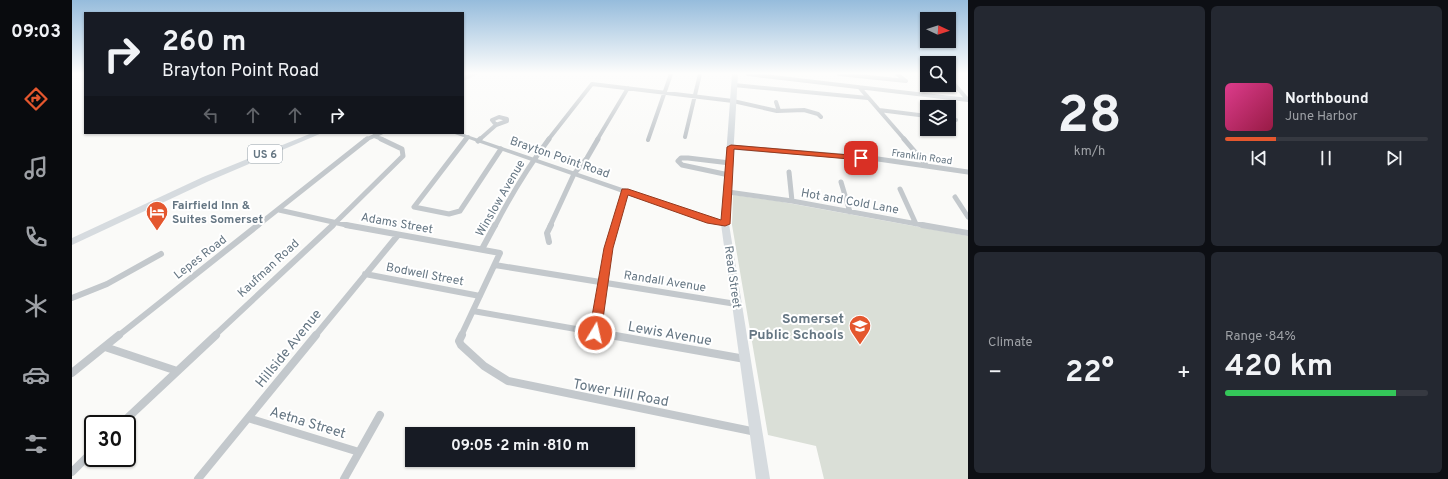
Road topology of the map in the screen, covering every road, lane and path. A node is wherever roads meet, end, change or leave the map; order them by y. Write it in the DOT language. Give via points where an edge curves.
graph roads {
  1 [pos="582,96"];
  2 [pos="623,96"];
  3 [pos="664,96"];
  4 [pos="695,96"];
  5 [pos="698,96"];
  6 [pos="733,96"];
  7 [pos="851,96"];
  8 [pos="938,96"];
  9 [pos="868,98"];
  10 [pos="968,100"];
  11 [pos="733,101"];
  12 [pos="776,102"];
  13 [pos="879,110"];
  14 [pos="779,111"];
  15 [pos="920,115"];
  16 [pos="821,117"];
  17 [pos="496,125"];
  18 [pos="316,134"];
  19 [pos="379,134"];
  20 [pos="458,134"];
  21 [pos="374,136"];
  22 [pos="685,137"];
  23 [pos="468,138"];
  24 [pos="648,140"];
  25 [pos="478,141"];
  26 [pos="731,147"];
  27 [pos="501,149"];
  28 [pos="533,160"];
  29 [pos="730,163"];
  30 [pos="927,166"];
  31 [pos="789,172"];
  32 [pos="968,172"];
  33 [pos="574,174"];
  34 [pos="729,175"];
  35 [pos="841,182"];
  36 [pos="900,190"];
  37 [pos="625,191"];
  38 [pos="728,192"];
  39 [pos="955,197"];
  40 [pos="792,201"];
  41 [pos="279,210"];
  42 [pos="850,212"];
  43 [pos="968,217"];
  44 [pos="336,223"];
  45 [pos="725,224"];
  46 [pos="916,224"];
  47 [pos="968,233"];
  48 [pos="398,234"];
  49 [pos="72,242"];
  50 [pos="549,242"];
  51 [pos="482,250"];
  52 [pos="161,254"];
  53 [pos="495,265"];
  54 [pos="366,274"];
  55 [pos="603,283"];
  56 [pos="480,296"];
  57 [pos="72,298"];
  58 [pos="736,304"];
  59 [pos="472,311"];
  60 [pos="595,333"];
  61 [pos="105,347"];
  62 [pos="745,359"];
  63 [pos="177,371"];
  64 [pos="72,373"];
  65 [pos="131,415"];
  66 [pos="380,415"];
  67 [pos="248,418"];
  68 [pos="756,432"];
  69 [pos="359,452"];
  70 [pos="84,460"];
  71 [pos="72,472"];
  72 [pos="198,479"];
  73 [pos="344,479"];
  74 [pos="763,479"];
  1 -- 28 [label="street, Winslow Avenue"];
  2 -- 33 [label="street" via="587,158"];
  3 -- 24 [label="street"];
  4 -- 22 [label="street"];
  5 -- 11 [label="street"];
  6 -- 11 [label="main road, Read Street"];
  7 -- 9 [label="street"];
  8 -- 10 [label="street"];
  9 -- 13 [label="street"];
  11 -- 14 [label="street"];
  11 -- 26 [label="main road, Read Street"];
  12 -- 14 [label="street"];
  13 -- 15 [label="street"];
  13 -- 30 [label="street"];
  14 -- 16 [label="street" via="807,110"];
  17 -- 25 [label="street"];
  18 -- 49 [label="main road, US 6" via="206,179"];
  19 -- 21 [label="street, Lepes Road"];
  20 -- 23 [label="street, Brayton Point Road"];
  21 -- 41 [label="street, Lepes Road" via="357,146"];
  21 -- 44 [label="street, Kaufman Road" via="402,149 402,156"];
  23 -- 25 [label="street, Brayton Point Road"];
  23 -- 27 [label="street" via="414,207 449,214 457,213"];
  25 -- 27 [label="street, Brayton Point Road"];
  26 -- 29 [label="main road, Read Street"];
  26 -- 30 [label="street, Franklin Road"];
  27 -- 28 [label="street, Brayton Point Road"];
  28 -- 33 [label="street, Brayton Point Road"];
  28 -- 51 [label="street, Winslow Avenue"];
  29 -- 34 [label="main road, Read Street"];
  29 -- 34 [label="street" via="688,158 681,158 678,161 682,165"];
  30 -- 32 [label="street, Franklin Road"];
  31 -- 40 [label="street"];
  33 -- 37 [label="street, Brayton Point Road"];
  33 -- 50 [label="street" via="547,233"];
  34 -- 38 [label="main road, Read Street"];
  35 -- 42 [label="street"];
  36 -- 46 [label="street"];
  37 -- 45 [label="street, Brayton Point Road"];
  37 -- 55 [label="street" via="614,226"];
  38 -- 40 [label="street, Hot and Cold Lane"];
  38 -- 45 [label="main road, Read Street"];
  39 -- 43 [label="street"];
  40 -- 42 [label="street, Hot and Cold Lane"];
  41 -- 44 [label="street, Adams Street"];
  41 -- 61 [label="street, Lepes Road"];
  42 -- 46 [label="street, Hot and Cold Lane"];
  44 -- 48 [label="street, Adams Street"];
  44 -- 63 [label="street, Kaufman Road"];
  45 -- 58 [label="main road, Read Street"];
  46 -- 47 [label="street, Hot and Cold Lane"];
  48 -- 51 [label="street, Adams Street"];
  48 -- 54 [label="street, Hillside Avenue"];
  51 -- 53 [label="street, Adams Street" via="500,253"];
  52 -- 57 [label="street" via="100,289"];
  53 -- 55 [label="street, Randall Avenue"];
  53 -- 56 [label="street"];
  54 -- 56 [label="street, Bodwell Street"];
  54 -- 67 [label="street, Hillside Avenue"];
  55 -- 58 [label="street, Randall Avenue"];
  55 -- 60 [label="street"];
  56 -- 59 [label="street"];
  58 -- 62 [label="main road, Read Street"];
  59 -- 60 [label="street, Lewis Avenue"];
  59 -- 68 [label="street, Tower Hill Road" via="459,341 500,377 520,384"];
  60 -- 62 [label="street, Lewis Avenue"];
  61 -- 63 [label="street"];
  61 -- 64 [label="street, Lepes Road"];
  62 -- 68 [label="main road, Read Street"];
  63 -- 65 [label="street, Kaufman Road"];
  66 -- 69 [label="street"];
  67 -- 69 [label="street, Aetna Street"];
  67 -- 72 [label="street, Hillside Avenue"];
  68 -- 74 [label="main road, Read Street"];
  69 -- 73 [label="street"];
  70 -- 71 [label="street"];
}
